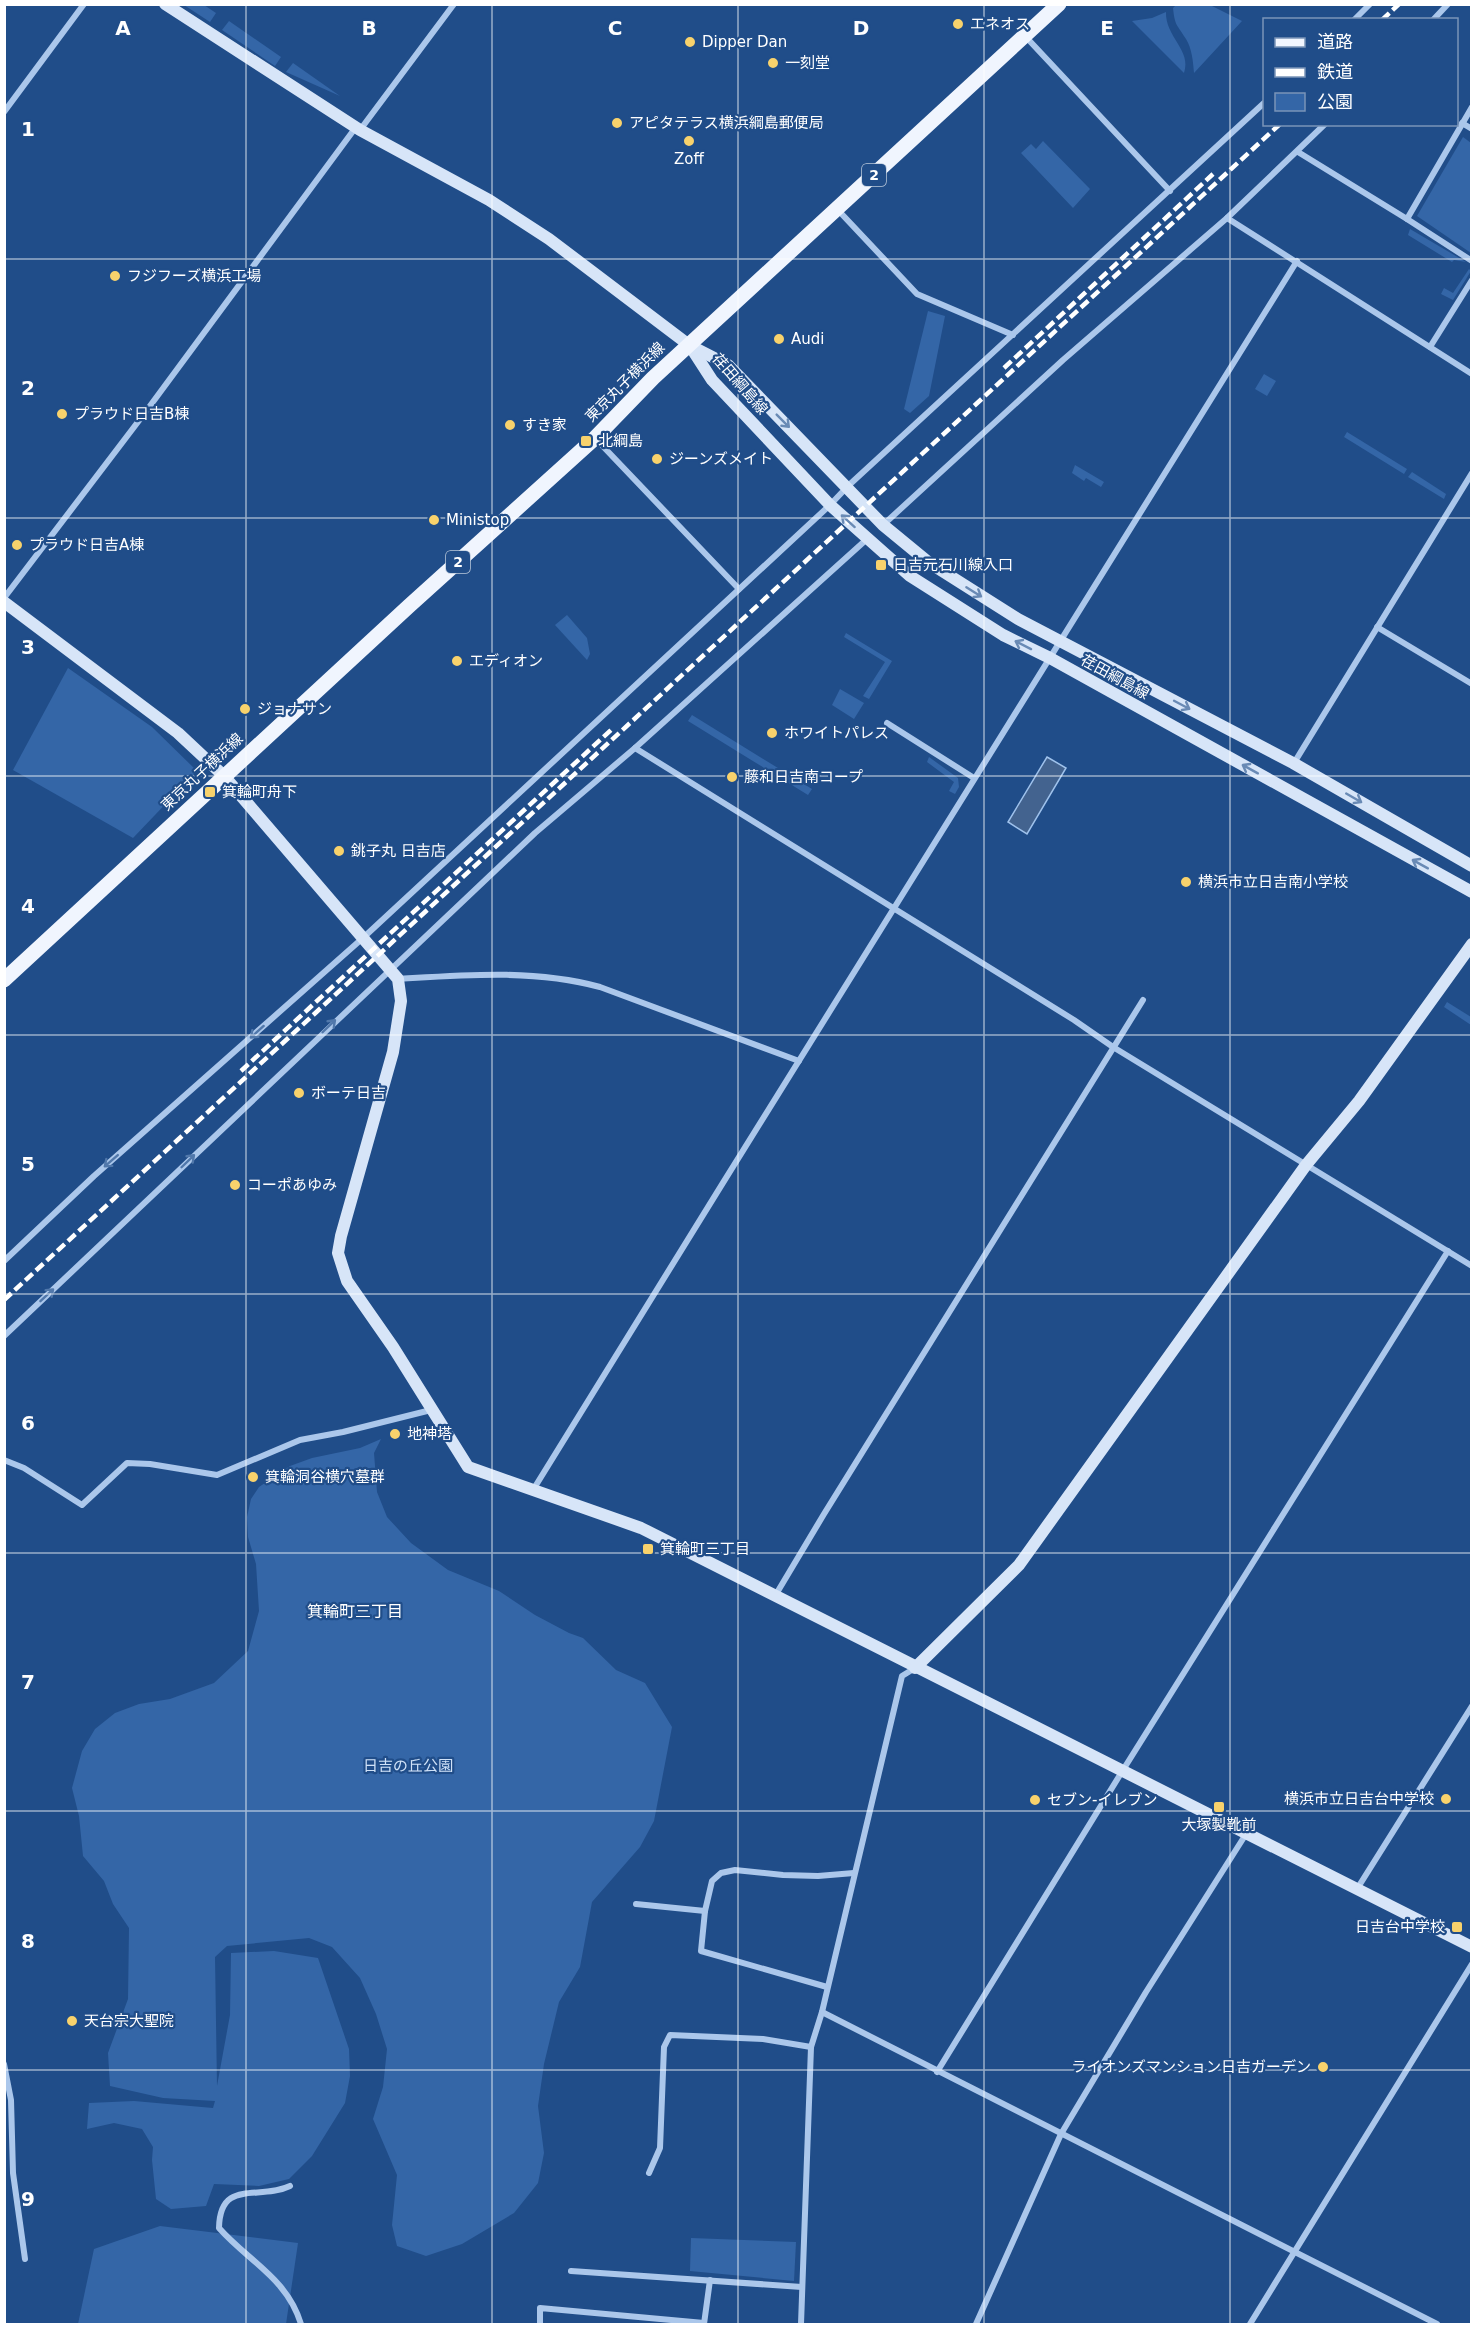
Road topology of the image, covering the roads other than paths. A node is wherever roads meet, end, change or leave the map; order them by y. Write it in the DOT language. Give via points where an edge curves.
graph roads {
  1 [pos="84,4"];
  2 [pos="165,4"];
  3 [pos="454,4"];
  4 [pos="1059,4"];
  5 [pos="1370,4"];
  6 [pos="1448,4"];
  7 [pos="1356,18"];
  8 [pos="1435,18"];
  9 [pos="1025,36"];
  10 [pos="1263,104"];
  11 [pos="1472,107"];
  12 [pos="4,112"];
  13 [pos="1462,123"];
  14 [pos="1323,126"];
  15 [pos="358,128"];
  16 [pos="1472,129"];
  17 [pos="1298,152"];
  18 [pos="1170,191"];
  19 [pos="837,209"];
  20 [pos="1227,218"];
  21 [pos="1407,219"];
  22 [pos="1297,261"];
  23 [pos="1472,261"];
  24 [pos="1472,280"];
  25 [pos="1013,335"];
  26 [pos="689,345"];
  27 [pos="1430,347"];
  28 [pos="1472,374"];
  29 [pos="596,438"];
  30 [pos="1472,473"];
  31 [pos="848,486"];
  32 [pos="830,505"];
  33 [pos="883,525"];
  34 [pos="868,539"];
  35 [pos="740,589"];
  36 [pos="4,600"];
  37 [pos="1377,627"];
  38 [pos="1060,640"];
  39 [pos="1050,658"];
  40 [pos="1472,684"];
  41 [pos="887,723"];
  42 [pos="635,748"];
  43 [pos="1293,764"];
  44 [pos="224,776"];
  45 [pos="974,778"];
  46 [pos="1472,866"];
  47 [pos="1472,892"];
  48 [pos="893,907"];
  49 [pos="364,937"];
  50 [pos="1472,944"];
  51 [pos="389,969"];
  52 [pos="398,979"];
  53 [pos="4,980"];
  54 [pos="1143,1000"];
  55 [pos="1113,1047"];
  56 [pos="800,1061"];
  57 [pos="1306,1164"];
  58 [pos="1448,1251"];
  59 [pos="4,1261"];
  60 [pos="1472,1266"];
  61 [pos="4,1336"];
  62 [pos="431,1410"];
  63 [pos="4,1460"];
  64 [pos="533,1490"];
  65 [pos="775,1596"];
  66 [pos="915,1668"];
  67 [pos="1472,1706"];
  68 [pos="1123,1770"];
  69 [pos="1246,1834"];
  70 [pos="854,1873"];
  71 [pos="1357,1890"];
  72 [pos="636,1904"];
  73 [pos="705,1911"];
  74 [pos="1472,1947"];
  75 [pos="1472,1964"];
  76 [pos="827,1987"];
  77 [pos="822,2012"];
  78 [pos="811,2047"];
  79 [pos="4,2064"];
  80 [pos="938,2072"];
  81 [pos="1061,2134"];
  82 [pos="649,2173"];
  83 [pos="290,2186"];
  84 [pos="1295,2251"];
  85 [pos="25,2259"];
  86 [pos="571,2271"];
  87 [pos="710,2280"];
  88 [pos="802,2288"];
  89 [pos="704,2324"];
  90 [pos="301,2325"];
  91 [pos="540,2325"];
  92 [pos="801,2325"];
  93 [pos="975,2325"];
  94 [pos="1250,2325"];
  95 [pos="1437,2325"];
  1 -- 12 [label="street"];
  2 -- 15 [label="street"];
  3 -- 15 [label="street"];
  4 -- 9 [label="main road, 東京丸子横浜線 / 2"];
  5 -- 7 [label="street"];
  6 -- 8 [label="street"];
  9 -- 18 [label="street"];
  9 -- 19 [label="main road, 東京丸子横浜線 / 2"];
  10 -- 18 [label="street"];
  11 -- 13 [label="street"];
  13 -- 16 [label="street"];
  13 -- 21 [label="street"];
  14 -- 17 [label="street"];
  15 -- 26 [label="street" via="489,200 549,239"];
  15 -- 36 [label="street"];
  17 -- 20 [label="street"];
  17 -- 21 [label="street"];
  18 -- 25 [label="street"];
  19 -- 25 [label="street" via="917,294"];
  19 -- 26 [label="main road, 東京丸子横浜線 / 2"];
  20 -- 22 [label="street"];
  20 -- 33 [label="street" via="1063,360"];
  21 -- 23 [label="street"];
  22 -- 27 [label="street"];
  22 -- 38 [label="street"];
  24 -- 27 [label="street"];
  25 -- 31 [label="street"];
  26 -- 29 [label="main road, 東京丸子横浜線 / 2"];
  26 -- 31 [label="street, 荏田綱島線, one-way" via="728,365"];
  26 -- 32 [label="street, 荏田綱島線" via="712,380"];
  27 -- 28 [label="street"];
  29 -- 35 [label="street"];
  29 -- 44 [label="main road, 東京丸子横浜線 / 2"];
  30 -- 37 [label="street"];
  31 -- 32 [label="street"];
  31 -- 33 [label="street, 荏田綱島線"];
  34 -- 32 [label="street, 荏田綱島線, one-way"];
  32 -- 35 [label="street"];
  33 -- 38 [label="street, 荏田綱島線, one-way" via="928,562 1018,619"];
  39 -- 34 [label="street, 荏田綱島線, one-way" via="1003,635 910,576"];
  34 -- 42 [label="street"];
  35 -- 49 [label="street"];
  36 -- 44 [label="street" via="178,733"];
  37 -- 40 [label="street"];
  37 -- 43 [label="street"];
  38 -- 39 [label="street"];
  38 -- 43 [label="street, 荏田綱島線, one-way"];
  39 -- 45 [label="street"];
  47 -- 39 [label="street, 荏田綱島線, one-way"];
  41 -- 45 [label="street"];
  42 -- 48 [label="street"];
  42 -- 51 [label="street" via="535,833"];
  43 -- 46 [label="street, 荏田綱島線, one-way"];
  44 -- 49 [label="street"];
  44 -- 53 [label="main road, 東京丸子横浜線 / 2"];
  45 -- 48 [label="street"];
  48 -- 55 [label="street"];
  48 -- 56 [label="street"];
  49 -- 51 [label="street"];
  49 -- 59 [label="street, one-way"];
  50 -- 57 [label="street" via="1359,1101"];
  51 -- 52 [label="street"];
  61 -- 51 [label="street, one-way"];
  52 -- 56 [label="street" via="506,974 575,981"];
  52 -- 62 [label="street" via="401,1001 395,1043 338,1253 347,1281"];
  54 -- 55 [label="street"];
  55 -- 57 [label="street"];
  55 -- 65 [label="street"];
  56 -- 64 [label="street"];
  57 -- 58 [label="street"];
  57 -- 66 [label="street" via="1019,1565"];
  58 -- 60 [label="street"];
  58 -- 68 [label="street"];
  62 -- 63 [label="street" via="300,1440 217,1474 127,1463 82,1505 24,1468"];
  62 -- 64 [label="street" via="468,1467"];
  64 -- 65 [label="street" via="640,1528"];
  65 -- 66 [label="street"];
  66 -- 68 [label="street"];
  66 -- 70 [label="street" via="902,1676"];
  67 -- 71 [label="street"];
  68 -- 69 [label="street"];
  68 -- 80 [label="street"];
  69 -- 71 [label="street"];
  69 -- 81 [label="street"];
  70 -- 73 [label="street" via="721,1873 712,1881"];
  70 -- 76 [label="street"];
  71 -- 74 [label="street"];
  72 -- 73 [label="street"];
  73 -- 76 [label="street" via="701,1951"];
  75 -- 84 [label="street"];
  76 -- 77 [label="street"];
  77 -- 78 [label="street"];
  77 -- 80 [label="street"];
  78 -- 82 [label="street" via="763,2039 670,2035 664,2047 660,2148"];
  78 -- 88 [label="street"];
  79 -- 85 [label="street" via="11,2100 13,2173"];
  80 -- 81 [label="street"];
  81 -- 84 [label="street"];
  81 -- 93 [label="street"];
  83 -- 90 [label="street" via="230,2198 219,2211 219,2228 235,2246 264,2267 284,2291"];
  84 -- 94 [label="street"];
  84 -- 95 [label="street"];
  86 -- 87 [label="street"];
  87 -- 88 [label="street"];
  87 -- 89 [label="street"];
  88 -- 92 [label="street"];
  89 -- 91 [label="street" via="540,2308"];
}
